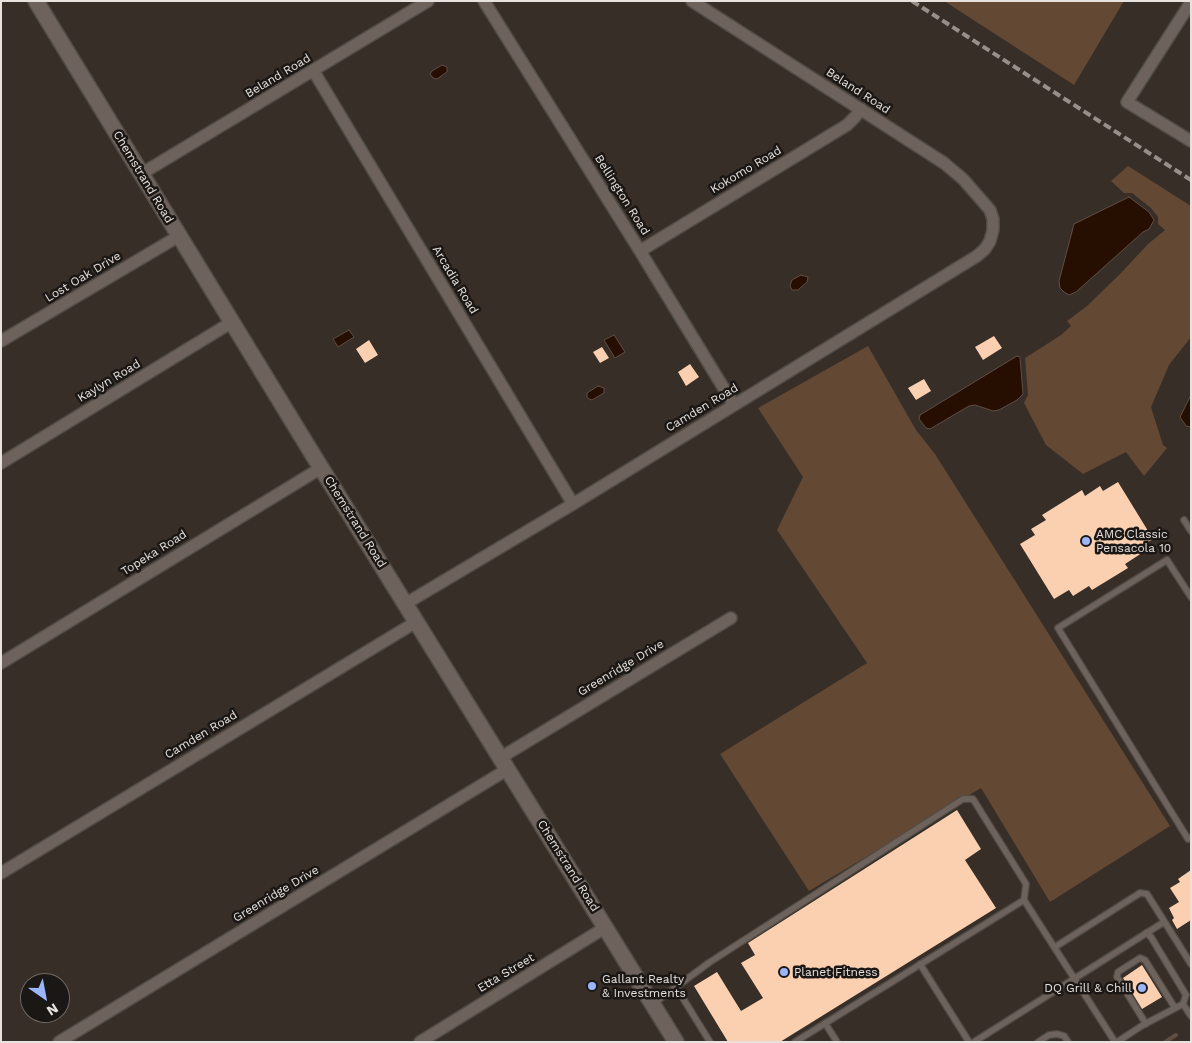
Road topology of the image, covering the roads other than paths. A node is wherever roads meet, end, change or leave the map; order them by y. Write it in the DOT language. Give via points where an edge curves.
graph roads {
  1 [pos="36,1"];
  2 [pos="428,1"];
  3 [pos="484,1"];
  4 [pos="692,1"];
  5 [pos="1191,2"];
  6 [pos="314,70"];
  7 [pos="861,109"];
  8 [pos="1191,141"];
  9 [pos="141,174"];
  10 [pos="993,219"];
  11 [pos="179,236"];
  12 [pos="640,250"];
  13 [pos="232,322"];
  14 [pos="1,341"];
  15 [pos="734,406"];
  16 [pos="1,463"];
  17 [pos="321,468"];
  18 [pos="573,504"];
  19 [pos="1184,520"];
  20 [pos="1191,531"];
  21 [pos="1191,597"];
  22 [pos="405,604"];
  23 [pos="731,618"];
  24 [pos="416,622"];
  25 [pos="1,663"];
  26 [pos="504,764"];
  27 [pos="1190,840"];
  28 [pos="1,873"];
  29 [pos="1024,900"];
  30 [pos="1164,922"];
  31 [pos="606,928"];
  32 [pos="1146,933"];
  33 [pos="1055,947"];
  34 [pos="920,964"];
  35 [pos="1191,964"];
  36 [pos="1075,979"];
  37 [pos="676,987"];
  38 [pos="653,1004"];
  39 [pos="1183,1004"];
  40 [pos="1175,1008"];
  41 [pos="1191,1016"];
  42 [pos="825,1023"];
  43 [pos="1146,1024"];
  44 [pos="806,1035"];
  45 [pos="433,1038"];
  46 [pos="59,1042"];
  47 [pos="420,1042"];
  48 [pos="676,1042"];
  49 [pos="710,1042"];
  50 [pos="794,1042"];
  51 [pos="810,1042"];
  52 [pos="837,1042"];
  53 [pos="969,1042"];
  54 [pos="974,1042"];
  55 [pos="1038,1042"];
  56 [pos="1068,1042"];
  57 [pos="1116,1042"];
  1 -- 9 [label="street, Chemstrand Road"];
  2 -- 6 [label="street, Beland Road"];
  3 -- 12 [label="street, Bellington Road"];
  4 -- 7 [label="street, Beland Road"];
  5 -- 8 [label="street" via="1127,102"];
  6 -- 9 [label="street, Beland Road"];
  6 -- 18 [label="street, Arcadia Road"];
  7 -- 10 [label="street, Beland Road" via="944,163 963,179 990,210"];
  7 -- 12 [label="street, Kokomo Road" via="847,125"];
  9 -- 11 [label="street, Chemstrand Road"];
  10 -- 15 [label="street, Camden Road" via="990,240 977,256"];
  11 -- 13 [label="street, Chemstrand Road"];
  11 -- 14 [label="street, Lost Oak Drive"];
  12 -- 15 [label="street, Bellington Road"];
  13 -- 16 [label="street, Kaylyn Road"];
  13 -- 17 [label="street, Chemstrand Road"];
  15 -- 18 [label="street, Camden Road"];
  17 -- 22 [label="street, Chemstrand Road"];
  17 -- 25 [label="street, Topeka Road"];
  18 -- 22 [label="street, Camden Road"];
  19 -- 20 [label="lane"];
  21 -- 27 [label="lane" via="1167,560 1058,628"];
  22 -- 24 [label="street, Chemstrand Road"];
  23 -- 26 [label="street, Greenridge Drive"];
  24 -- 26 [label="street, Chemstrand Road"];
  24 -- 28 [label="street, Camden Road"];
  26 -- 31 [label="street, Chemstrand Road"];
  26 -- 46 [label="street, Greenridge Drive"];
  29 -- 33 [label="lane"];
  29 -- 34 [label="lane"];
  29 -- 37 [label="lane" via="1026,884 973,798 963,799"];
  30 -- 32 [label="lane"];
  30 -- 33 [label="lane" via="1147,894 1140,893"];
  30 -- 35 [label="lane"];
  31 -- 38 [label="street, Chemstrand Road"];
  31 -- 45 [label="street, Etta Street"];
  32 -- 36 [label="lane"];
  32 -- 39 [label="lane" via="1186,995"];
  33 -- 36 [label="lane"];
  34 -- 42 [label="lane"];
  34 -- 53 [label="lane"];
  36 -- 54 [label="lane"];
  36 -- 57 [label="lane"];
  37 -- 38 [label="lane"];
  37 -- 49 [label="lane"];
  38 -- 48 [label="street, Chemstrand Road"];
  39 -- 40 [label="lane"];
  39 -- 41 [label="lane"];
  40 -- 43 [label="lane"];
  40 -- 43 [label="lane" via="1145,960 1140,958 1118,972 1117,977"];
  42 -- 44 [label="lane"];
  42 -- 52 [label="lane"];
  43 -- 57 [label="lane"];
  44 -- 50 [label="lane"];
  44 -- 51 [label="lane"];
  45 -- 47 [label="street, Etta Street"];
  55 -- 56 [label="lane" via="1057,1034"];
}
